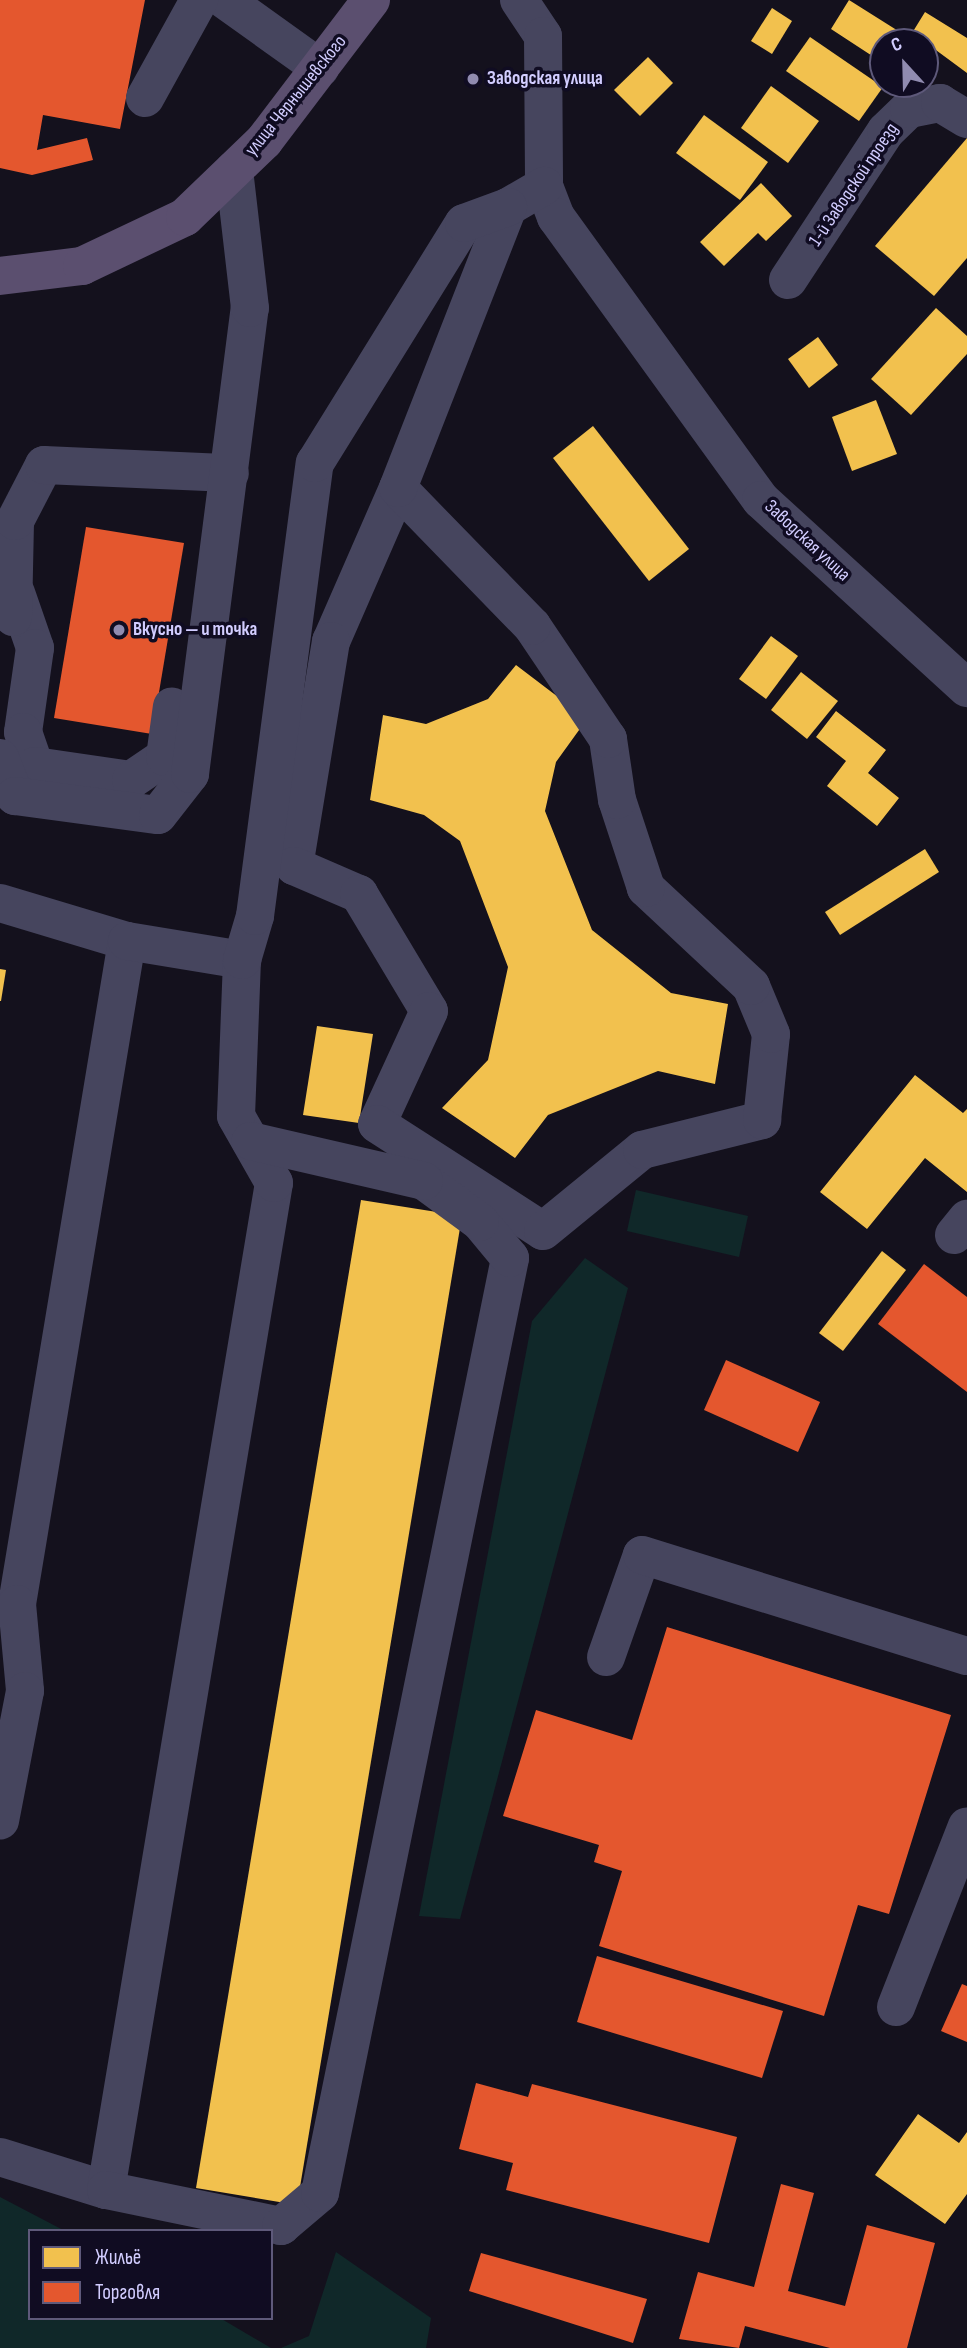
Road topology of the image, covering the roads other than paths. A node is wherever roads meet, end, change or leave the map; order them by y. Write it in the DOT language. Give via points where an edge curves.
graph roads {
  1 [pos="199,0"];
  2 [pos="225,0"];
  3 [pos="371,0"];
  4 [pos="519,0"];
  5 [pos="320,68"];
  6 [pos="145,98"];
  7 [pos="967,119"];
  8 [pos="234,170"];
  9 [pos="544,186"];
  10 [pos="508,207"];
  11 [pos="0,276"];
  12 [pos="788,280"];
  13 [pos="230,473"];
  14 [pos="398,488"];
  15 [pos="8,519"];
  16 [pos="223,521"];
  17 [pos="16,593"];
  18 [pos="967,688"];
  19 [pos="0,719"];
  20 [pos="0,758"];
  21 [pos="0,903"];
  22 [pos="127,941"];
  23 [pos="242,960"];
  24 [pos="250,1141"];
  25 [pos="967,1656"];
  26 [pos="606,1657"];
  27 [pos="0,1821"];
  28 [pos="967,1826"];
  29 [pos="896,2007"];
  30 [pos="0,2157"];
  31 [pos="106,2190"];
  1 -- 6 [label="street"];
  2 -- 5 [label="street"];
  3 -- 5 [label="main road, улица Чернышевского"];
  4 -- 9 [label="street, Заводская улица" via="543,36"];
  5 -- 8 [label="main road, улица Чернышевского"];
  7 -- 12 [label="street, 1-й Заводской проезд" via="940,103 909,109 886,131"];
  8 -- 11 [label="main road, улица Чернышевского" via="185,217 82,267"];
  8 -- 13 [label="street" via="250,308"];
  9 -- 10 [label="street"];
  9 -- 18 [label="street, Заводская улица" via="556,217 761,500"];
  10 -- 14 [label="street"];
  10 -- 23 [label="street" via="464,223 315,463 255,916"];
  13 -- 15 [label="street" via="44,465"];
  13 -- 16 [label="street"];
  14 -- 14 [label="street" via="331,641 294,866 359,894 429,1011 377,1124 543,1231 642,1150 762,1120 771,1034 751,986 646,888 617,800 608,739 532,626"];
  15 -- 17 [label="street"];
  16 -- 17 [label="street" via="185,606 165,757 131,780 35,766 23,732 35,648"];
  16 -- 20 [label="street" via="190,774 158,815 15,796"];
  17 -- 19 [label="street"];
  21 -- 22 [label="street"];
  22 -- 23 [label="street"];
  22 -- 27 [label="street" via="17,1604 25,1691"];
  23 -- 24 [label="street" via="236,1116"];
  24 -- 31 [label="street" via="275,1182"];
  24 -- 31 [label="street" via="424,1181 480,1222 510,1258 320,2193 281,2226"];
  25 -- 26 [label="street" via="642,1555"];
  28 -- 29 [label="street"];
  30 -- 31 [label="street"];
}
